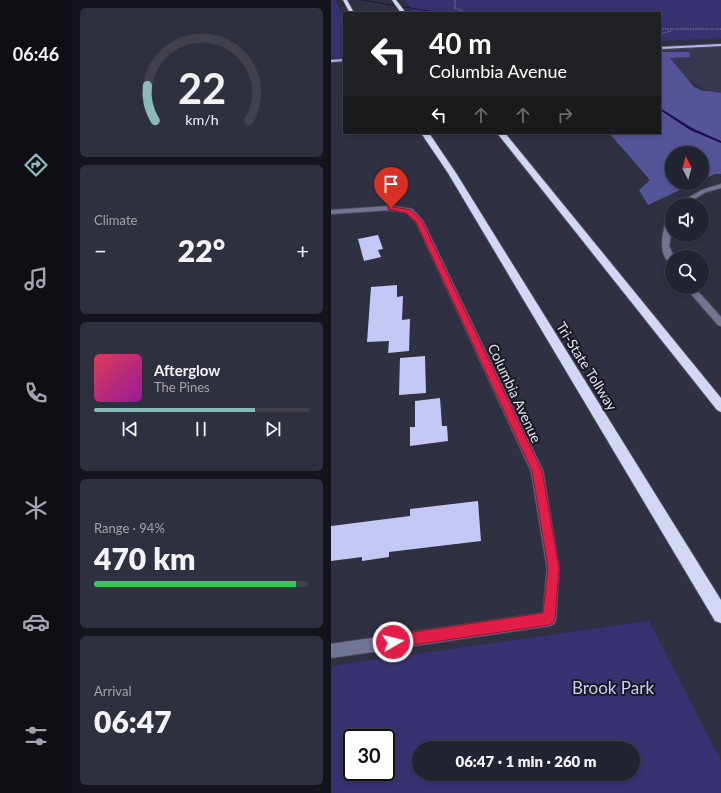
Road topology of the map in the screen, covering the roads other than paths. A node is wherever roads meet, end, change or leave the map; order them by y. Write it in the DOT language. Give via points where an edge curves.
graph roads {
  1 [pos="345,0"];
  2 [pos="394,0"];
  3 [pos="351,12"];
  4 [pos="404,12"];
  5 [pos="721,41"];
  6 [pos="661,44"];
  7 [pos="721,45"];
  8 [pos="661,48"];
  9 [pos="343,60"];
  10 [pos="331,61"];
  11 [pos="343,64"];
  12 [pos="331,65"];
  13 [pos="426,134"];
  14 [pos="502,134"];
  15 [pos="721,186"];
  16 [pos="692,198"];
  17 [pos="331,212"];
  18 [pos="695,294"];
  19 [pos="721,323"];
  20 [pos="721,407"];
  21 [pos="721,615"];
  22 [pos="331,651"];
  1 -- 3 [label="highway"];
  2 -- 4 [label="highway"];
  5 -- 6 [label="main road"];
  7 -- 8 [label="main road"];
  9 -- 10 [label="main road"];
  11 -- 12 [label="main road"];
  13 -- 21 [label="highway, Tri-State Tollway" via="452,173"];
  14 -- 20 [label="highway"];
  15 -- 16 [label="street"];
  17 -- 22 [label="street, Columbia Avenue" via="391,208 409,211 419,221 537,471 553,568 549,618"];
  18 -- 19 [label="street"];
}
